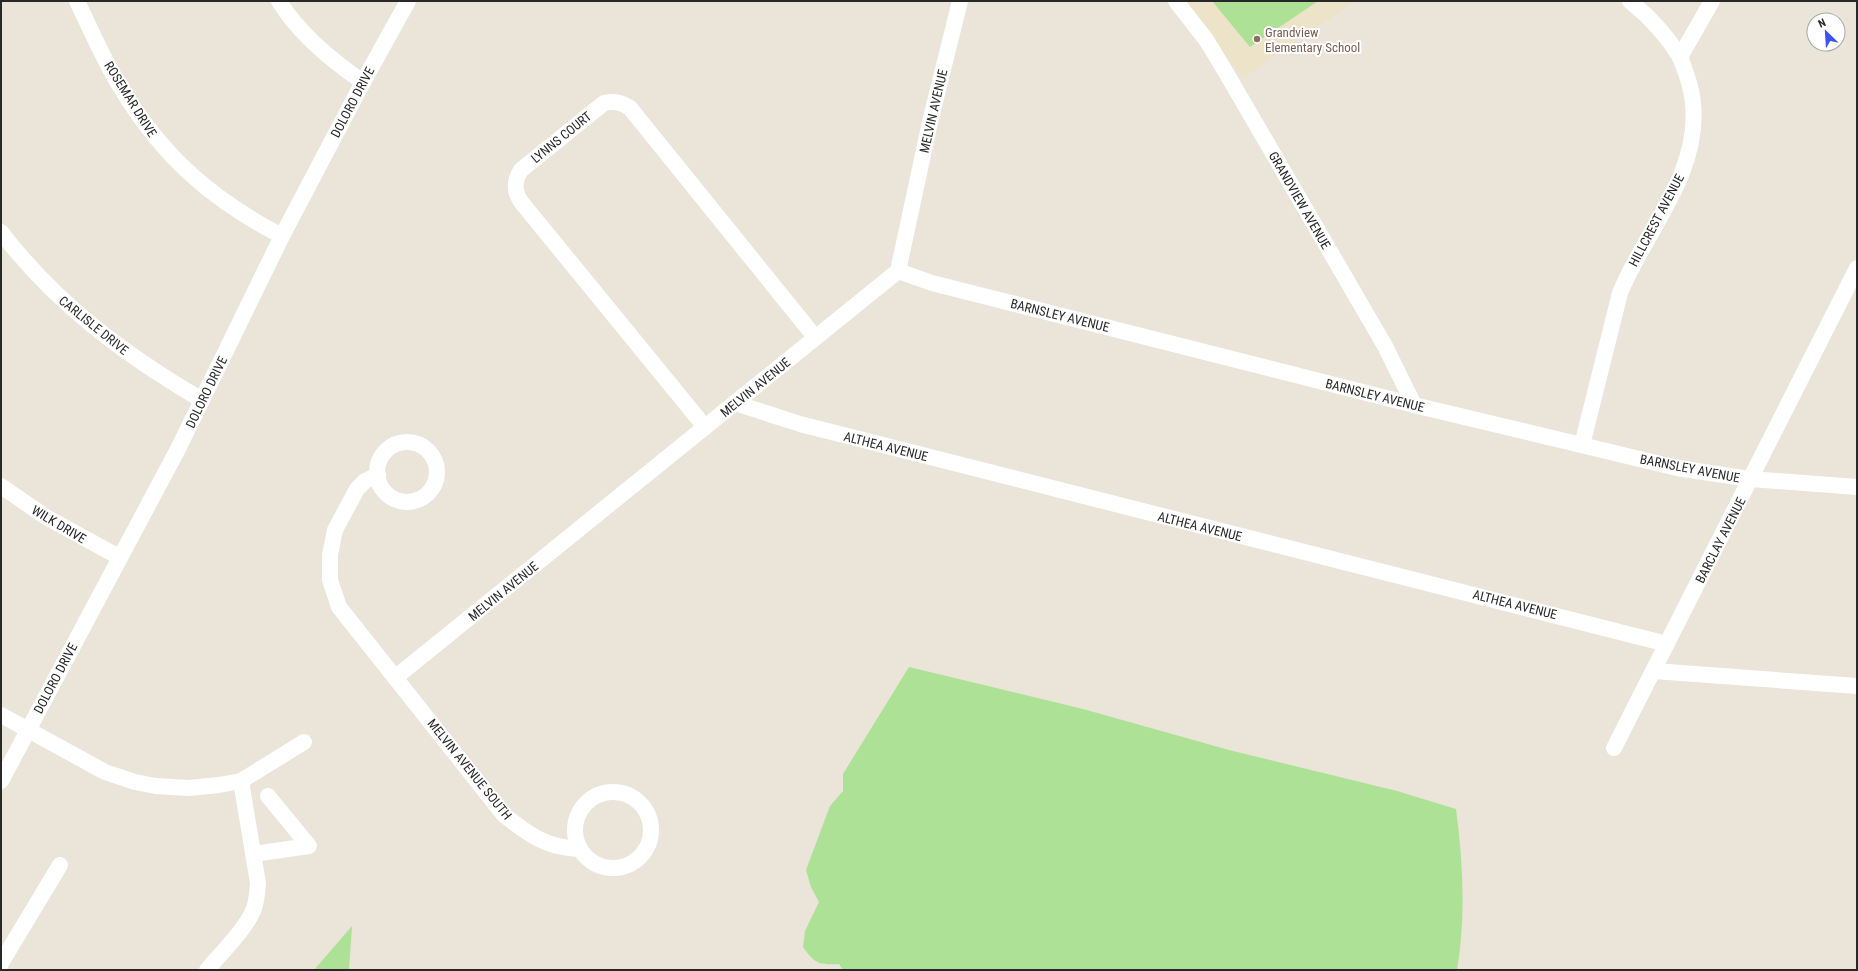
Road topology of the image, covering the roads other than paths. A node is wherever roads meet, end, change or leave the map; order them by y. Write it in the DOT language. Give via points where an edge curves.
graph roads {
  1 [pos="78,1"];
  2 [pos="279,1"];
  3 [pos="408,1"];
  4 [pos="960,1"];
  5 [pos="1176,1"];
  6 [pos="1630,1"];
  7 [pos="1712,1"];
  8 [pos="1680,57"];
  9 [pos="363,82"];
  10 [pos="1,232"];
  11 [pos="282,236"];
  12 [pos="1856,270"];
  13 [pos="898,271"];
  14 [pos="816,337"];
  15 [pos="202,400"];
  16 [pos="735,403"];
  17 [pos="1414,405"];
  18 [pos="705,427"];
  19 [pos="1582,445"];
  20 [pos="378,475"];
  21 [pos="1750,479"];
  22 [pos="1,486"];
  23 [pos="1857,487"];
  24 [pos="119,557"];
  25 [pos="1667,644"];
  26 [pos="1654,671"];
  27 [pos="396,677"];
  28 [pos="1857,686"];
  29 [pos="1,715"];
  30 [pos="28,730"];
  31 [pos="304,742"];
  32 [pos="1614,748"];
  33 [pos="1,780"];
  34 [pos="241,780"];
  35 [pos="268,796"];
  36 [pos="580,849"];
  37 [pos="253,854"];
  38 [pos="60,865"];
  39 [pos="1,963"];
  40 [pos="207,970"];
  1 -- 11 [label="street, ROSEMAR DRIVE" via="120,87 158,141 203,186 254,222"];
  2 -- 9 [label="street" via="314,43"];
  3 -- 9 [label="street, DOLORO DRIVE"];
  4 -- 13 [label="street, MELVIN AVENUE" via="930,122"];
  5 -- 17 [label="street, GRANDVIEW AVENUE" via="1207,41 1228,76 1385,346"];
  6 -- 8 [label="street, HILLCREST AVENUE" via="1653,20 1670,39"];
  7 -- 8 [label="street"];
  8 -- 19 [label="street, HILLCREST AVENUE" via="1693,104 1694,130 1689,156 1665,210 1628,272 1620,293"];
  9 -- 11 [label="street, DOLORO DRIVE"];
  10 -- 15 [label="street, CARLISLE DRIVE" via="39,278 73,310 127,353"];
  11 -- 15 [label="street, DOLORO DRIVE"];
  12 -- 21 [label="street, BARCLAY AVENUE"];
  13 -- 14 [label="street, MELVIN AVENUE"];
  13 -- 17 [label="street, BARNSLEY AVENUE" via="932,283"];
  14 -- 16 [label="street, MELVIN AVENUE"];
  14 -- 18 [label="street, LYNNS COURT" via="630,108 622,103 604,103 520,170 515,188 522,202"];
  15 -- 24 [label="street, DOLORO DRIVE"];
  16 -- 18 [label="street, MELVIN AVENUE"];
  16 -- 25 [label="street, ALTHEA AVENUE" via="800,424"];
  17 -- 19 [label="street, BARNSLEY AVENUE"];
  18 -- 27 [label="street, MELVIN AVENUE"];
  19 -- 21 [label="street, BARNSLEY AVENUE" via="1678,468"];
  20 -- 27 [label="street, MELVIN AVENUE SOUTH" via="365,481 357,489 335,530 330,555 330,580 339,607"];
  21 -- 23 [label="street, BARNSLEY AVENUE"];
  21 -- 25 [label="street, BARCLAY AVENUE"];
  22 -- 24 [label="street, WILK DRIVE" via="46,517"];
  24 -- 30 [label="street, DOLORO DRIVE"];
  25 -- 26 [label="street, BARCLAY AVENUE"];
  26 -- 28 [label="street"];
  26 -- 32 [label="street, BARCLAY AVENUE"];
  27 -- 36 [label="street, MELVIN AVENUE SOUTH" via="504,815 525,832 548,844"];
  29 -- 30 [label="street"];
  30 -- 33 [label="street, DOLORO DRIVE"];
  30 -- 34 [label="street" via="105,772 135,782 188,788"];
  31 -- 34 [label="street"];
  34 -- 37 [label="street"];
  35 -- 37 [label="street" via="309,846"];
  36 -- 36 [label="street" via="576,841 575,828 578,815 584,805 594,797 606,792 620,792 643,805 651,821 652,834 648,847 640,858 628,865 604,868 592,862"];
  37 -- 40 [label="street" via="258,883 253,911"];
  38 -- 39 [label="street"];
}
